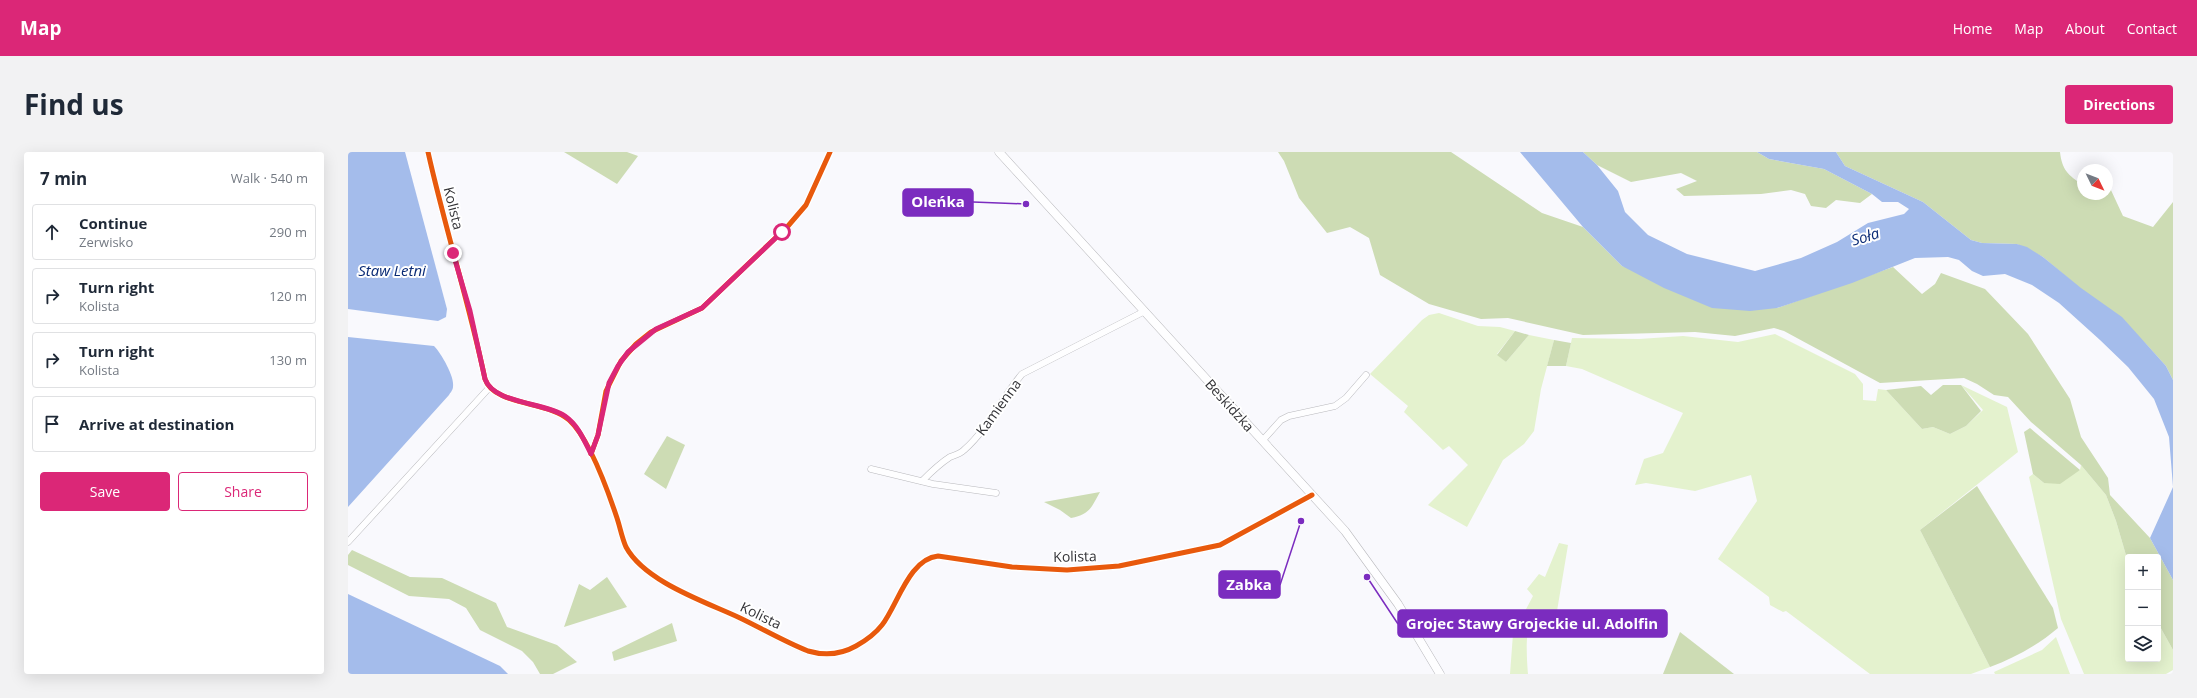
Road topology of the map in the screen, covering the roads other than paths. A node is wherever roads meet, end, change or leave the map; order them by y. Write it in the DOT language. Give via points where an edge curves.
graph roads {
  1 [pos="428,152"];
  2 [pos="830,152"];
  3 [pos="999,152"];
  4 [pos="1145,311"];
  5 [pos="1366,375"];
  6 [pos="489,388"];
  7 [pos="1263,440"];
  8 [pos="591,454"];
  9 [pos="871,469"];
  10 [pos="922,481"];
  11 [pos="996,493"];
  12 [pos="1312,495"];
  13 [pos="348,542"];
  14 [pos="1440,674"];
  1 -- 6 [label="street, Kolista"];
  2 -- 8 [label="street" via="806,205 788,226 702,308 651,332 621,360 606,391 598,435"];
  3 -- 4 [label="main road, Beskidzka"];
  4 -- 7 [label="main road, Beskidzka"];
  4 -- 10 [label="street, Kamienna" via="1022,374 978,436 963,452 933,469"];
  5 -- 7 [label="street" via="1346,398 1335,406 1289,416 1281,420"];
  6 -- 8 [label="street, Kolista" via="501,395 565,416 579,431"];
  6 -- 13 [label="street"];
  7 -- 12 [label="main road, Beskidzka"];
  8 -- 12 [label="street, Kolista" via="626,546 645,568 677,589 801,648 824,655 849,650 875,633 913,572 928,558 938,556 1012,568 1067,570 1120,566 1220,544"];
  9 -- 10 [label="street"];
  10 -- 11 [label="street"];
  12 -- 14 [label="main road, Beskidzka" via="1345,531 1374,569 1417,633"];
}
